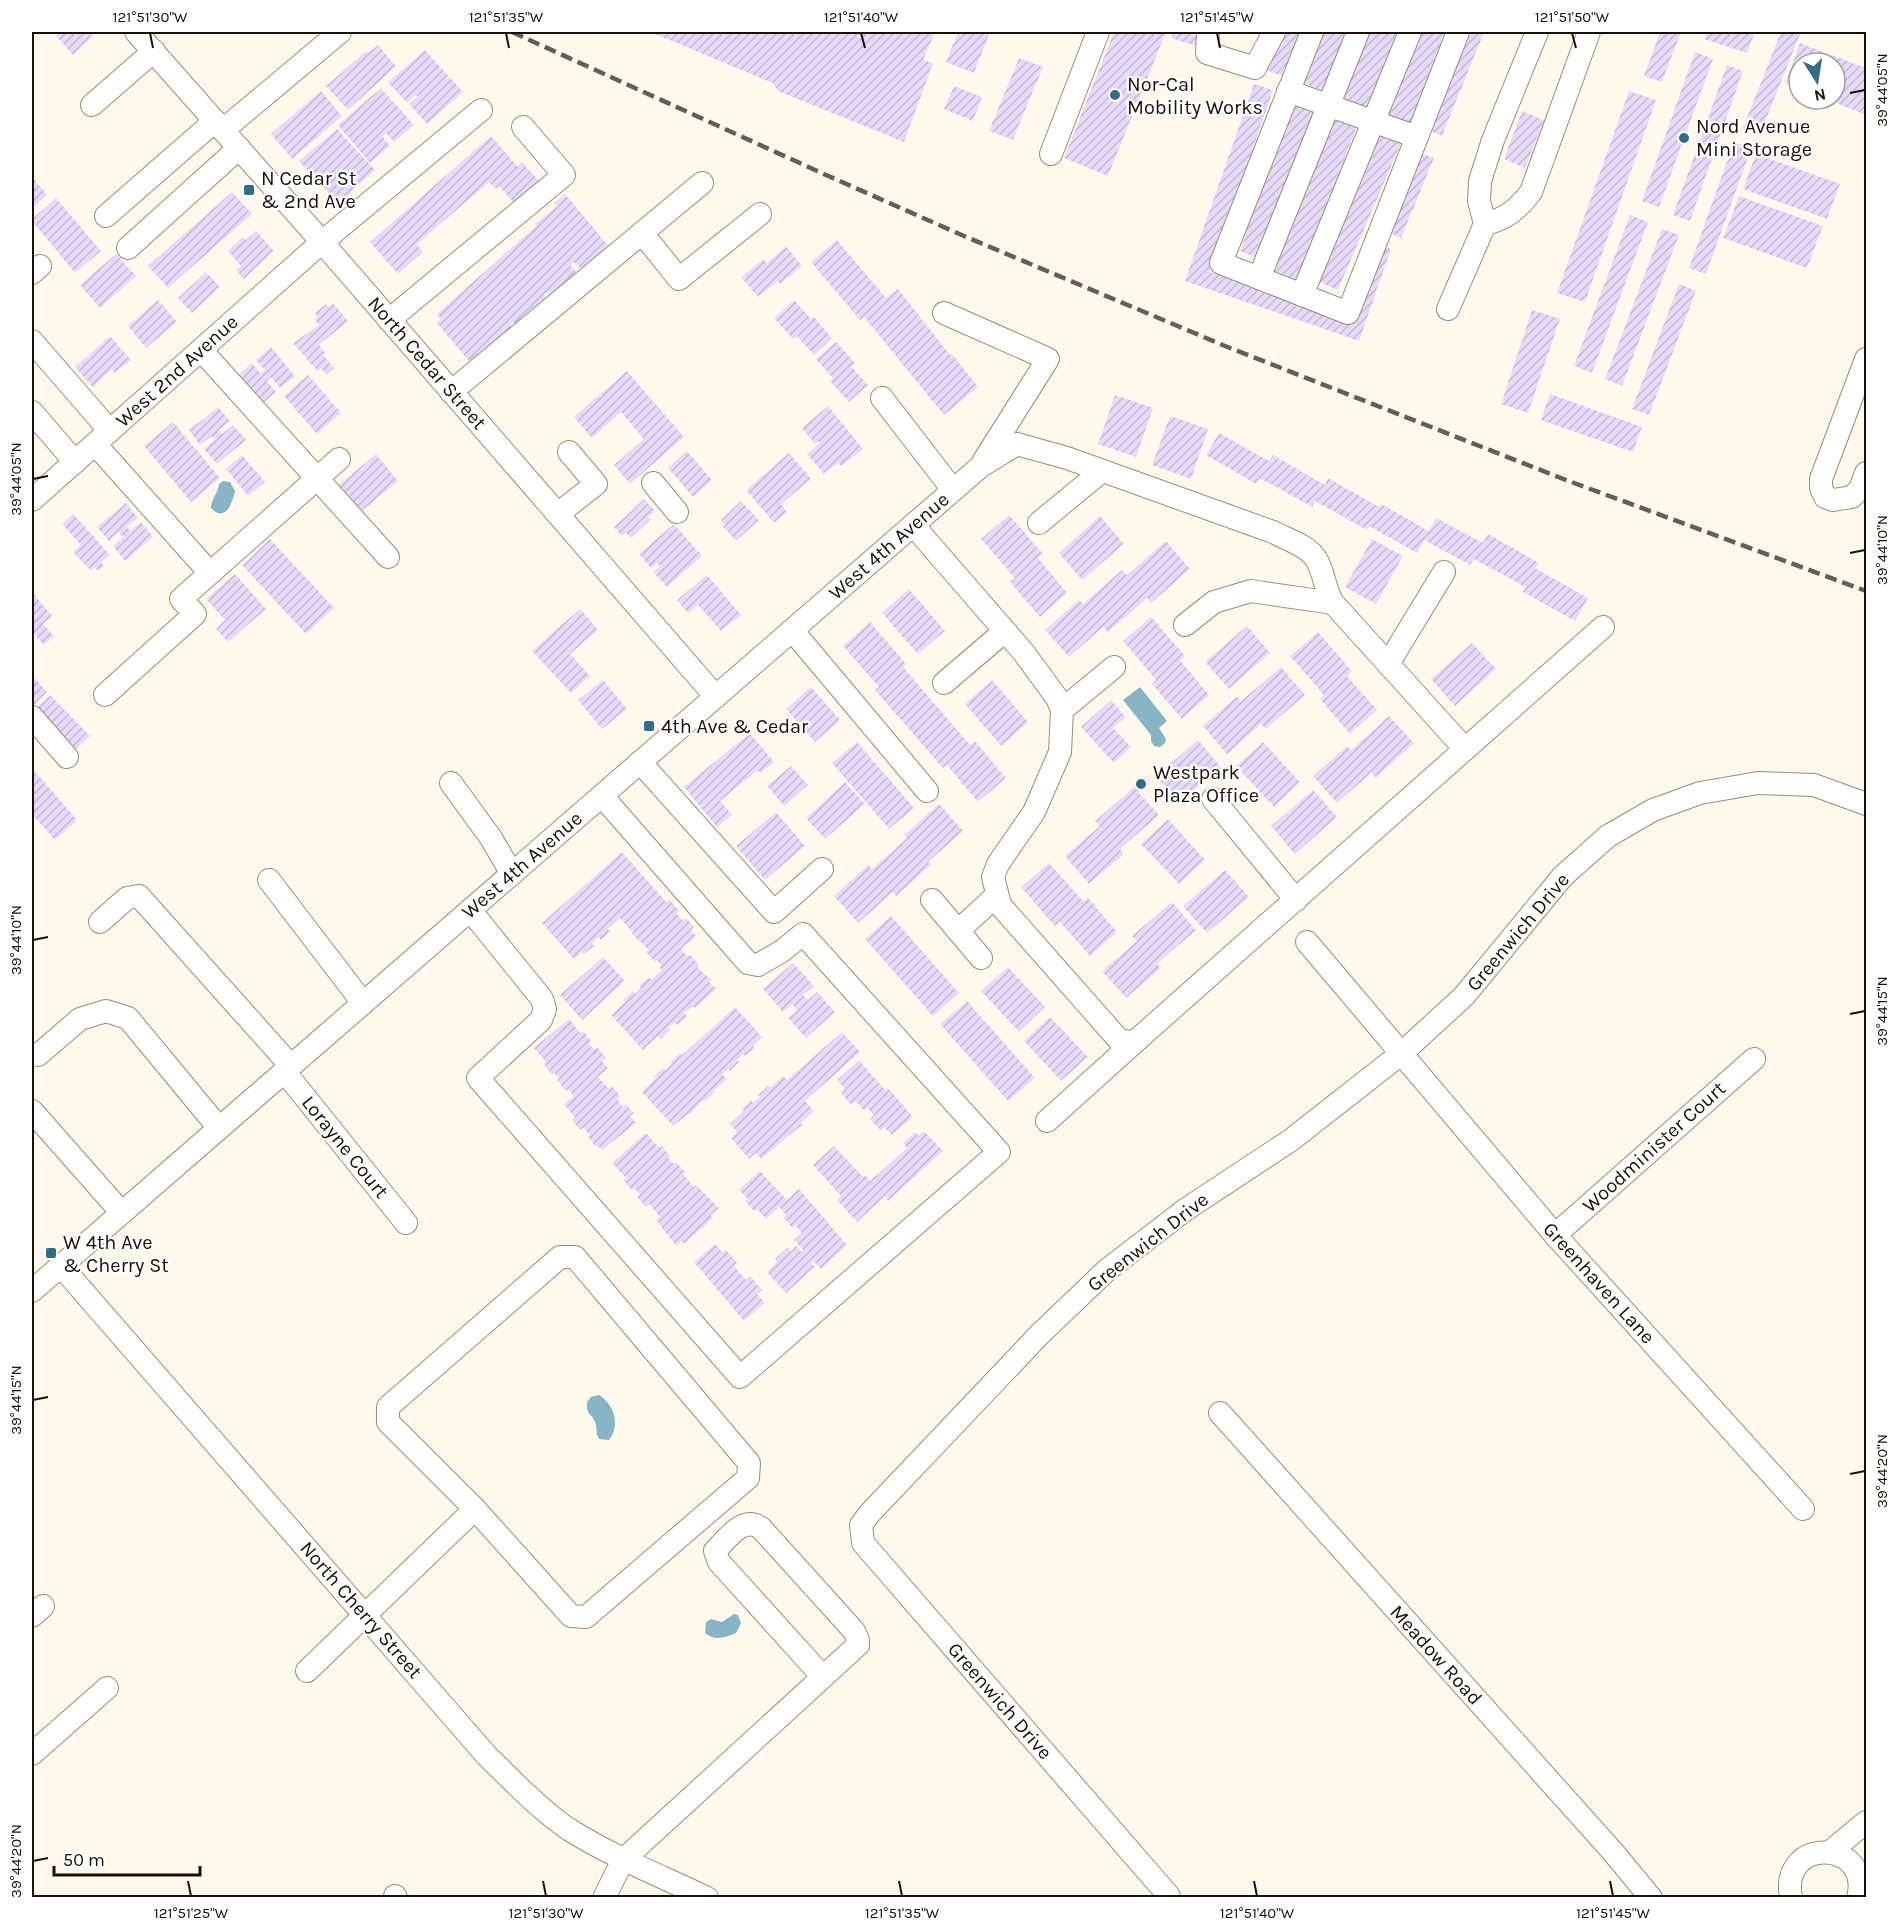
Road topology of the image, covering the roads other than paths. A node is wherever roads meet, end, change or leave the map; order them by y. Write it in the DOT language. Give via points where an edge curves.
graph roads {
  1 [pos="136,32"];
  2 [pos="1098,32"];
  3 [pos="1208,32"];
  4 [pos="1274,32"];
  5 [pos="1312,32"];
  6 [pos="1358,32"];
  7 [pos="1410,32"];
  8 [pos="1458,32"];
  9 [pos="1537,32"];
  10 [pos="1589,32"];
  11 [pos="340,33"];
  12 [pos="154,51"];
  13 [pos="1288,91"];
  14 [pos="92,105"];
  15 [pos="1328,106"];
  16 [pos="481,110"];
  17 [pos="1373,122"];
  18 [pos="219,125"];
  19 [pos="523,127"];
  20 [pos="1416,137"];
  21 [pos="239,148"];
  22 [pos="1051,154"];
  23 [pos="702,183"];
  24 [pos="760,214"];
  25 [pos="106,216"];
  26 [pos="1485,224"];
  27 [pos="642,233"];
  28 [pos="322,242"];
  29 [pos="128,248"];
  30 [pos="1259,278"];
  31 [pos="1302,295"];
  32 [pos="1448,309"];
  33 [pos="945,313"];
  34 [pos="389,320"];
  35 [pos="32,341"];
  36 [pos="201,350"];
  37 [pos="1866,359"];
  38 [pos="451,392"];
  39 [pos="882,398"];
  40 [pos="32,412"];
  41 [pos="102,437"];
  42 [pos="569,452"];
  43 [pos="339,459"];
  44 [pos="75,462"];
  45 [pos="981,466"];
  46 [pos="1102,471"];
  47 [pos="1866,473"];
  48 [pos="317,479"];
  49 [pos="653,483"];
  50 [pos="953,490"];
  51 [pos="32,500"];
  52 [pos="677,512"];
  53 [pos="558,514"];
  54 [pos="1039,524"];
  55 [pos="913,525"];
  56 [pos="388,557"];
  57 [pos="210,573"];
  58 [pos="1444,573"];
  59 [pos="1333,603"];
  60 [pos="1185,625"];
  61 [pos="1603,627"];
  62 [pos="792,630"];
  63 [pos="1005,631"];
  64 [pos="1388,664"];
  65 [pos="1114,667"];
  66 [pos="944,683"];
  67 [pos="105,694"];
  68 [pos="716,697"];
  69 [pos="1062,710"];
  70 [pos="32,717"];
  71 [pos="1465,749"];
  72 [pos="67,757"];
  73 [pos="640,762"];
  74 [pos="451,783"];
  75 [pos="927,791"];
  76 [pos="602,796"];
  77 [pos="1213,799"];
  78 [pos="1866,804"];
  79 [pos="822,869"];
  80 [pos="512,874"];
  81 [pos="269,880"];
  82 [pos="997,895"];
  83 [pos="932,900"];
  84 [pos="1296,900"];
  85 [pos="470,910"];
  86 [pos="100,922"];
  87 [pos="958,931"];
  88 [pos="1307,942"];
  89 [pos="981,958"];
  90 [pos="363,1003"];
  91 [pos="1138,1039"];
  92 [pos="1402,1053"];
  93 [pos="38,1055"];
  94 [pos="1754,1059"];
  95 [pos="288,1068"];
  96 [pos="32,1111"];
  97 [pos="1047,1121"];
  98 [pos="219,1128"];
  99 [pos="122,1213"];
  100 [pos="406,1223"];
  101 [pos="1555,1235"];
  102 [pos="61,1266"];
  103 [pos="32,1291"];
  104 [pos="1220,1413"];
  105 [pos="475,1509"];
  106 [pos="1803,1509"];
  107 [pos="365,1613"];
  108 [pos="307,1671"];
  109 [pos="823,1677"];
  110 [pos="107,1688"];
  111 [pos="32,1754"];
  112 [pos="1866,1822"];
  113 [pos="1830,1852"];
  114 [pos="623,1860"];
  115 [pos="1861,1863"];
  116 [pos="1791,1897"];
  117 [pos="604,1898"];
  118 [pos="707,1898"];
  119 [pos="1167,1898"];
  120 [pos="1651,1898"];
  121 [pos="1858,1898"];
  1 -- 12 [label="street, North Cedar Street"];
  2 -- 22 [label="street"];
  3 -- 4 [label="street" via="1207,53 1255,68"];
  5 -- 13 [label="street"];
  6 -- 15 [label="street"];
  7 -- 17 [label="street"];
  8 -- 20 [label="street"];
  9 -- 26 [label="street" via="1480,181 1479,201"];
  10 -- 26 [label="street" via="1531,192 1500,221"];
  11 -- 18 [label="street"];
  12 -- 14 [label="street"];
  12 -- 18 [label="street, North Cedar Street"];
  13 -- 15 [label="street"];
  13 -- 30 [label="street" via="1221,264"];
  15 -- 17 [label="street"];
  15 -- 30 [label="street"];
  16 -- 28 [label="street, West 2nd Avenue"];
  17 -- 20 [label="street"];
  17 -- 31 [label="street"];
  18 -- 21 [label="street, North Cedar Street"];
  18 -- 25 [label="street"];
  19 -- 34 [label="street" via="564,175"];
  20 -- 31 [label="street" via="1348,313"];
  21 -- 28 [label="street, North Cedar Street"];
  21 -- 29 [label="street"];
  23 -- 27 [label="street"];
  24 -- 27 [label="street" via="679,279"];
  26 -- 32 [label="street"];
  27 -- 38 [label="street"];
  28 -- 34 [label="street, North Cedar Street"];
  28 -- 36 [label="street, West 2nd Avenue"];
  30 -- 31 [label="street"];
  33 -- 45 [label="street" via="1048,359"];
  34 -- 38 [label="street, North Cedar Street"];
  35 -- 41 [label="street"];
  36 -- 41 [label="street, West 2nd Avenue"];
  36 -- 48 [label="street"];
  37 -- 47 [label="street" via="1821,488 1833,500 1852,497"];
  38 -- 53 [label="street, North Cedar Street"];
  39 -- 50 [label="street"];
  40 -- 44 [label="street"];
  41 -- 44 [label="street, West 2nd Avenue"];
  41 -- 57 [label="street"];
  42 -- 53 [label="street" via="596,484"];
  43 -- 48 [label="street"];
  44 -- 51 [label="street, West 2nd Avenue"];
  45 -- 46 [label="street, West 4th Avenue" via="1017,444"];
  45 -- 50 [label="street, West 4th Avenue"];
  46 -- 54 [label="street"];
  46 -- 59 [label="street" via="1273,532 1303,548 1316,558"];
  48 -- 56 [label="street"];
  48 -- 57 [label="street"];
  49 -- 52 [label="street"];
  50 -- 55 [label="street, West 4th Avenue"];
  53 -- 68 [label="street, North Cedar Street"];
  55 -- 62 [label="street, West 4th Avenue"];
  55 -- 63 [label="street"];
  57 -- 67 [label="street" via="181,599 195,614"];
  58 -- 64 [label="street"];
  59 -- 60 [label="street" via="1251,591 1214,602"];
  59 -- 64 [label="street"];
  61 -- 71 [label="street"];
  62 -- 68 [label="street, West 4th Avenue"];
  62 -- 75 [label="street"];
  63 -- 66 [label="street"];
  63 -- 69 [label="street" via="1046,682"];
  64 -- 71 [label="street"];
  65 -- 69 [label="street"];
  68 -- 73 [label="street, West 4th Avenue"];
  69 -- 82 [label="street" via="1060,752 1034,812 998,864 993,877"];
  70 -- 72 [label="street"];
  71 -- 84 [label="street"];
  73 -- 76 [label="street, West 4th Avenue"];
  73 -- 79 [label="street" via="774,912"];
  74 -- 80 [label="street"];
  76 -- 80 [label="street, West 4th Avenue"];
  76 -- 85 [label="street" via="748,963 758,965 803,934 999,1152 740,1377 478,1078 541,1020 544,1009 542,999"];
  77 -- 84 [label="street"];
  78 -- 92 [label="street, Greenwich Drive" via="1814,786 1758,783 1700,793 1653,810 1608,836 1563,876 1464,996"];
  80 -- 85 [label="street, West 4th Avenue"];
  81 -- 90 [label="street"];
  82 -- 87 [label="street"];
  82 -- 91 [label="street" via="1000,904 1119,1040"];
  83 -- 87 [label="street"];
  84 -- 91 [label="street"];
  85 -- 90 [label="street, West 4th Avenue"];
  86 -- 95 [label="street, Lorayne Court" via="127,898 139,896"];
  87 -- 89 [label="street"];
  88 -- 92 [label="street, Greenhaven Lane"];
  90 -- 95 [label="street, West 4th Avenue"];
  91 -- 97 [label="street"];
  92 -- 101 [label="street, Greenhaven Lane"];
  92 -- 119 [label="street, Greenwich Drive" via="1290,1140 1185,1210 1107,1270 1040,1334 861,1526 863,1543"];
  93 -- 98 [label="street" via="80,1019 106,1011 128,1018"];
  94 -- 101 [label="street, Woodminister Court"];
  95 -- 98 [label="street, West 4th Avenue"];
  95 -- 100 [label="street, Lorayne Court"];
  96 -- 99 [label="street"];
  98 -- 99 [label="street, West 4th Avenue"];
  99 -- 102 [label="street, West 4th Avenue"];
  101 -- 106 [label="street, Greenhaven Lane"];
  102 -- 103 [label="street, West 4th Avenue"];
  102 -- 107 [label="street, North Cherry Street"];
  104 -- 120 [label="street, Meadow Road"];
  105 -- 105 [label="street" via="571,1616 586,1617 748,1478 749,1463 575,1257 560,1257 388,1407 388,1422"];
  105 -- 107 [label="street"];
  107 -- 108 [label="street"];
  107 -- 114 [label="street, North Cherry Street" via="487,1756 524,1792 569,1829"];
  109 -- 109 [label="street" via="858,1645 854,1631 760,1528 742,1525 716,1551 719,1562"];
  109 -- 114 [label="street"];
  110 -- 111 [label="street"];
  112 -- 113 [label="street"];
  113 -- 115 [label="street"];
  113 -- 116 [label="street" via="1813,1853 1798,1864 1790,1880"];
  114 -- 117 [label="street"];
  114 -- 118 [label="street, North Cherry Street"];
  115 -- 121 [label="street"];
}
